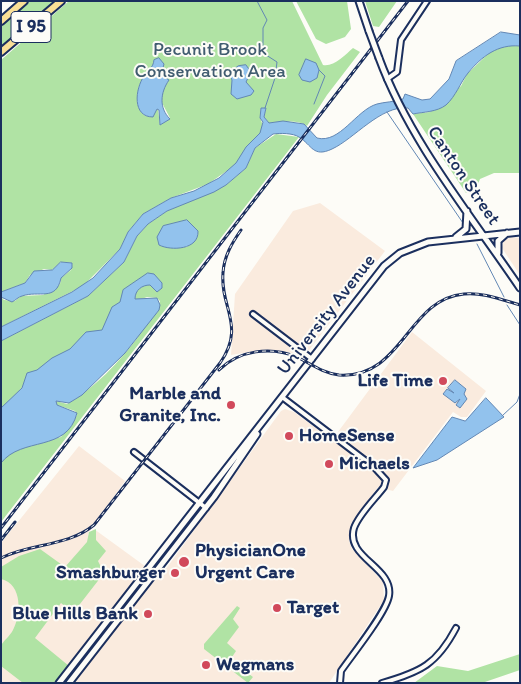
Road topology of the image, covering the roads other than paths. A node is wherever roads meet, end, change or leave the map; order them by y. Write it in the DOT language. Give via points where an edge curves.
graph roads {
  1 [pos="24,1"];
  2 [pos="61,1"];
  3 [pos="359,1"];
  4 [pos="427,1"];
  5 [pos="1,21"];
  6 [pos="1,52"];
  7 [pos="387,79"];
  8 [pos="468,210"];
  9 [pos="510,232"];
  10 [pos="520,232"];
  11 [pos="484,235"];
  12 [pos="452,239"];
  13 [pos="498,256"];
  14 [pos="520,288"];
  15 [pos="253,314"];
  16 [pos="312,359"];
  17 [pos="282,396"];
  18 [pos="261,425"];
  19 [pos="134,452"];
  20 [pos="199,503"];
  21 [pos="206,508"];
  22 [pos="456,628"];
  23 [pos="59,683"];
  24 [pos="69,683"];
  25 [pos="340,683"];
  26 [pos="382,683"];
  1 -- 5 [label="highway, I 95"];
  2 -- 6 [label="highway, I 95"];
  3 -- 7 [label="main road, Canton Street, bridge"];
  4 -- 7 [label="street" via="402,37 397,72"];
  7 -- 8 [label="main road, Canton Street" via="403,113"];
  8 -- 11 [label="main road, Canton Street"];
  8 -- 12 [label="main road" via="466,229"];
  9 -- 10 [label="main road, University Avenue"];
  9 -- 11 [label="main road, University Avenue"];
  9 -- 13 [label="main road" via="499,240"];
  11 -- 12 [label="main road, University Avenue"];
  11 -- 13 [label="main road, Canton Street"];
  12 -- 16 [label="main road, University Avenue" via="421,244 389,261"];
  13 -- 14 [label="main road, Canton Street"];
  15 -- 16 [label="street"];
  16 -- 17 [label="main road, University Avenue"];
  17 -- 18 [label="main road, University Avenue"];
  17 -- 25 [label="street" via="386,480 384,488 356,524 353,537 357,548 387,581 389,598 341,671"];
  18 -- 20 [label="main road, University Avenue"];
  18 -- 21 [label="main road, University Avenue"];
  19 -- 20 [label="street"];
  20 -- 21 [label="street"];
  20 -- 23 [label="main road, University Avenue"];
  21 -- 24 [label="main road, University Avenue"];
  22 -- 26 [label="street" via="444,650 426,666"];
}
